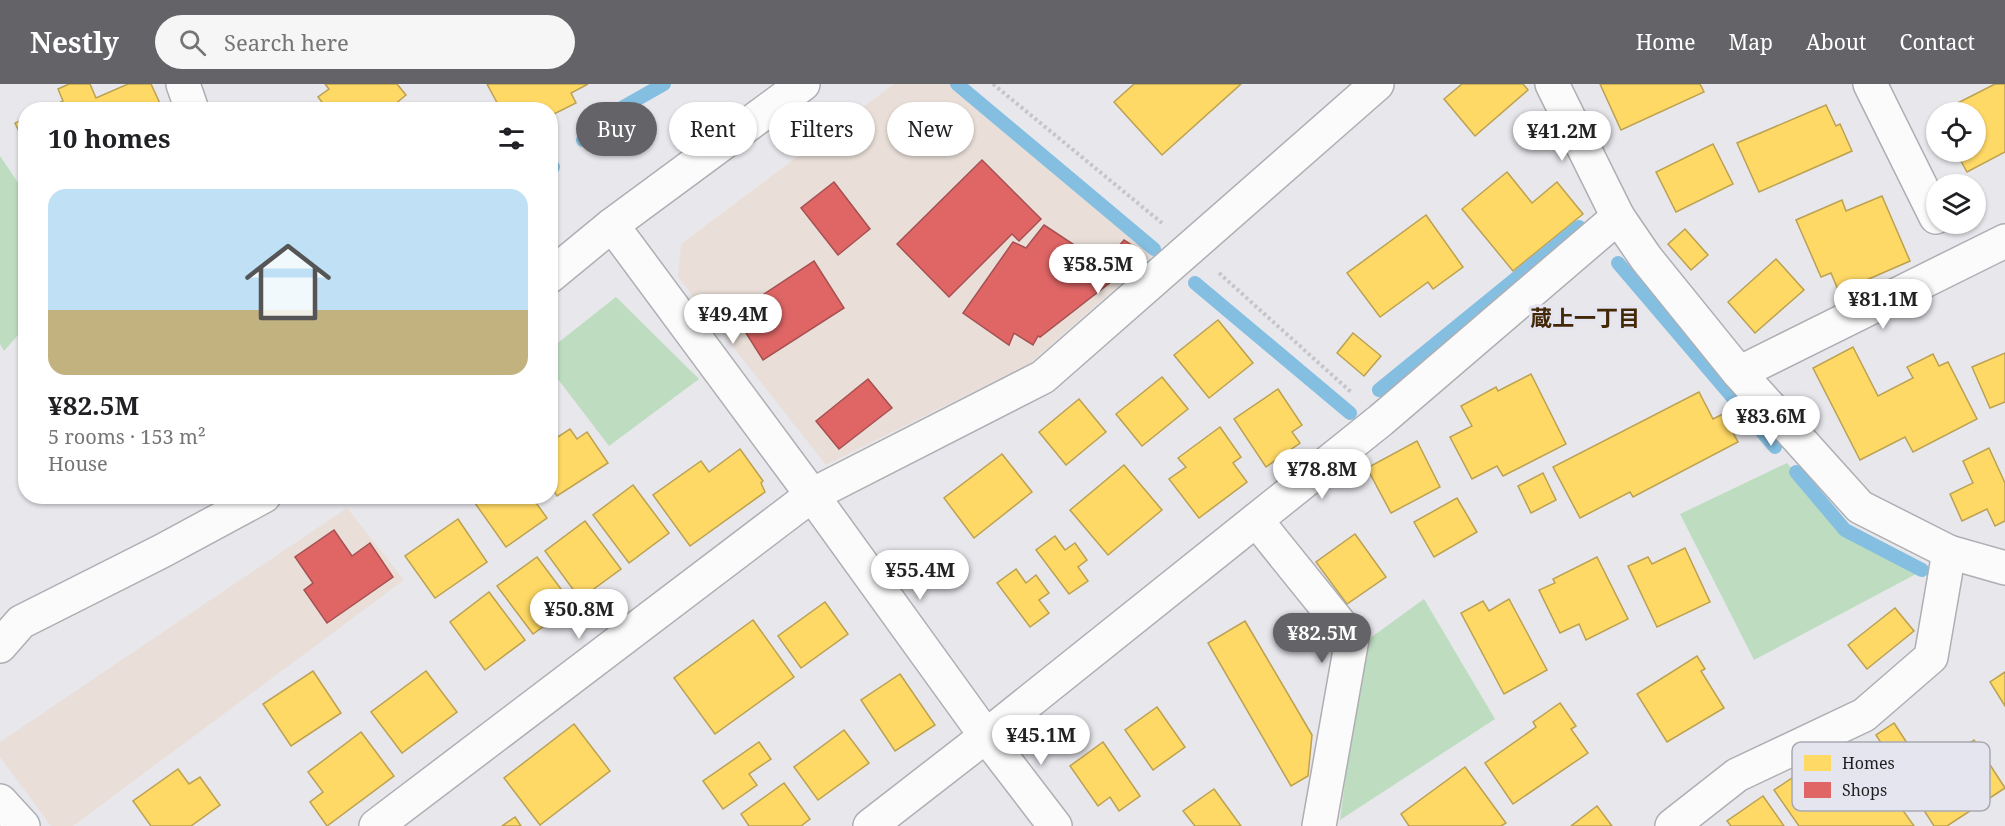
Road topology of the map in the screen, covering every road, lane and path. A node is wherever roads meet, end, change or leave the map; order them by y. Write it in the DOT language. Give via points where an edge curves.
graph roads {
  1 [pos="183,84"];
  2 [pos="803,84"];
  3 [pos="1377,84"];
  4 [pos="1552,84"];
  5 [pos="1870,84"];
  6 [pos="189,102"];
  7 [pos="1926,197"];
  8 [pos="1618,217"];
  9 [pos="612,225"];
  10 [pos="1945,234"];
  11 [pos="2005,241"];
  12 [pos="1960,263"];
  13 [pos="558,269"];
  14 [pos="1739,373"];
  15 [pos="812,495"];
  16 [pos="249,504"];
  17 [pos="1256,520"];
  18 [pos="1949,552"];
  19 [pos="2005,568"];
  20 [pos="10,622"];
  21 [pos="0,646"];
  22 [pos="986,736"];
  23 [pos="1807,742"];
  24 [pos="1792,749"];
  25 [pos="0,801"];
  26 [pos="23,826"];
  27 [pos="376,826"];
  28 [pos="870,826"];
  29 [pos="1055,826"];
  30 [pos="1319,826"];
  31 [pos="1672,826"];
  1 -- 6 [label="street"];
  2 -- 9 [label="street"];
  3 -- 15 [label="street" via="1043,377"];
  4 -- 8 [label="street"];
  5 -- 7 [label="street"];
  8 -- 14 [label="street" via="1646,258"];
  8 -- 17 [label="street" via="1382,420"];
  9 -- 13 [label="street"];
  9 -- 15 [label="street"];
  10 -- 12 [label="street"];
  11 -- 12 [label="street"];
  12 -- 14 [label="street"];
  14 -- 18 [label="street" via="1860,507"];
  15 -- 22 [label="street"];
  15 -- 27 [label="street"];
  16 -- 20 [label="street" via="162,551"];
  17 -- 22 [label="street"];
  17 -- 30 [label="street" via="1352,639"];
  18 -- 19 [label="street"];
  18 -- 23 [label="street" via="1931,657 1864,715"];
  20 -- 21 [label="street"];
  22 -- 28 [label="street"];
  22 -- 29 [label="street"];
  24 -- 31 [label="street" via="1737,775"];
  25 -- 26 [label="street"];
}
